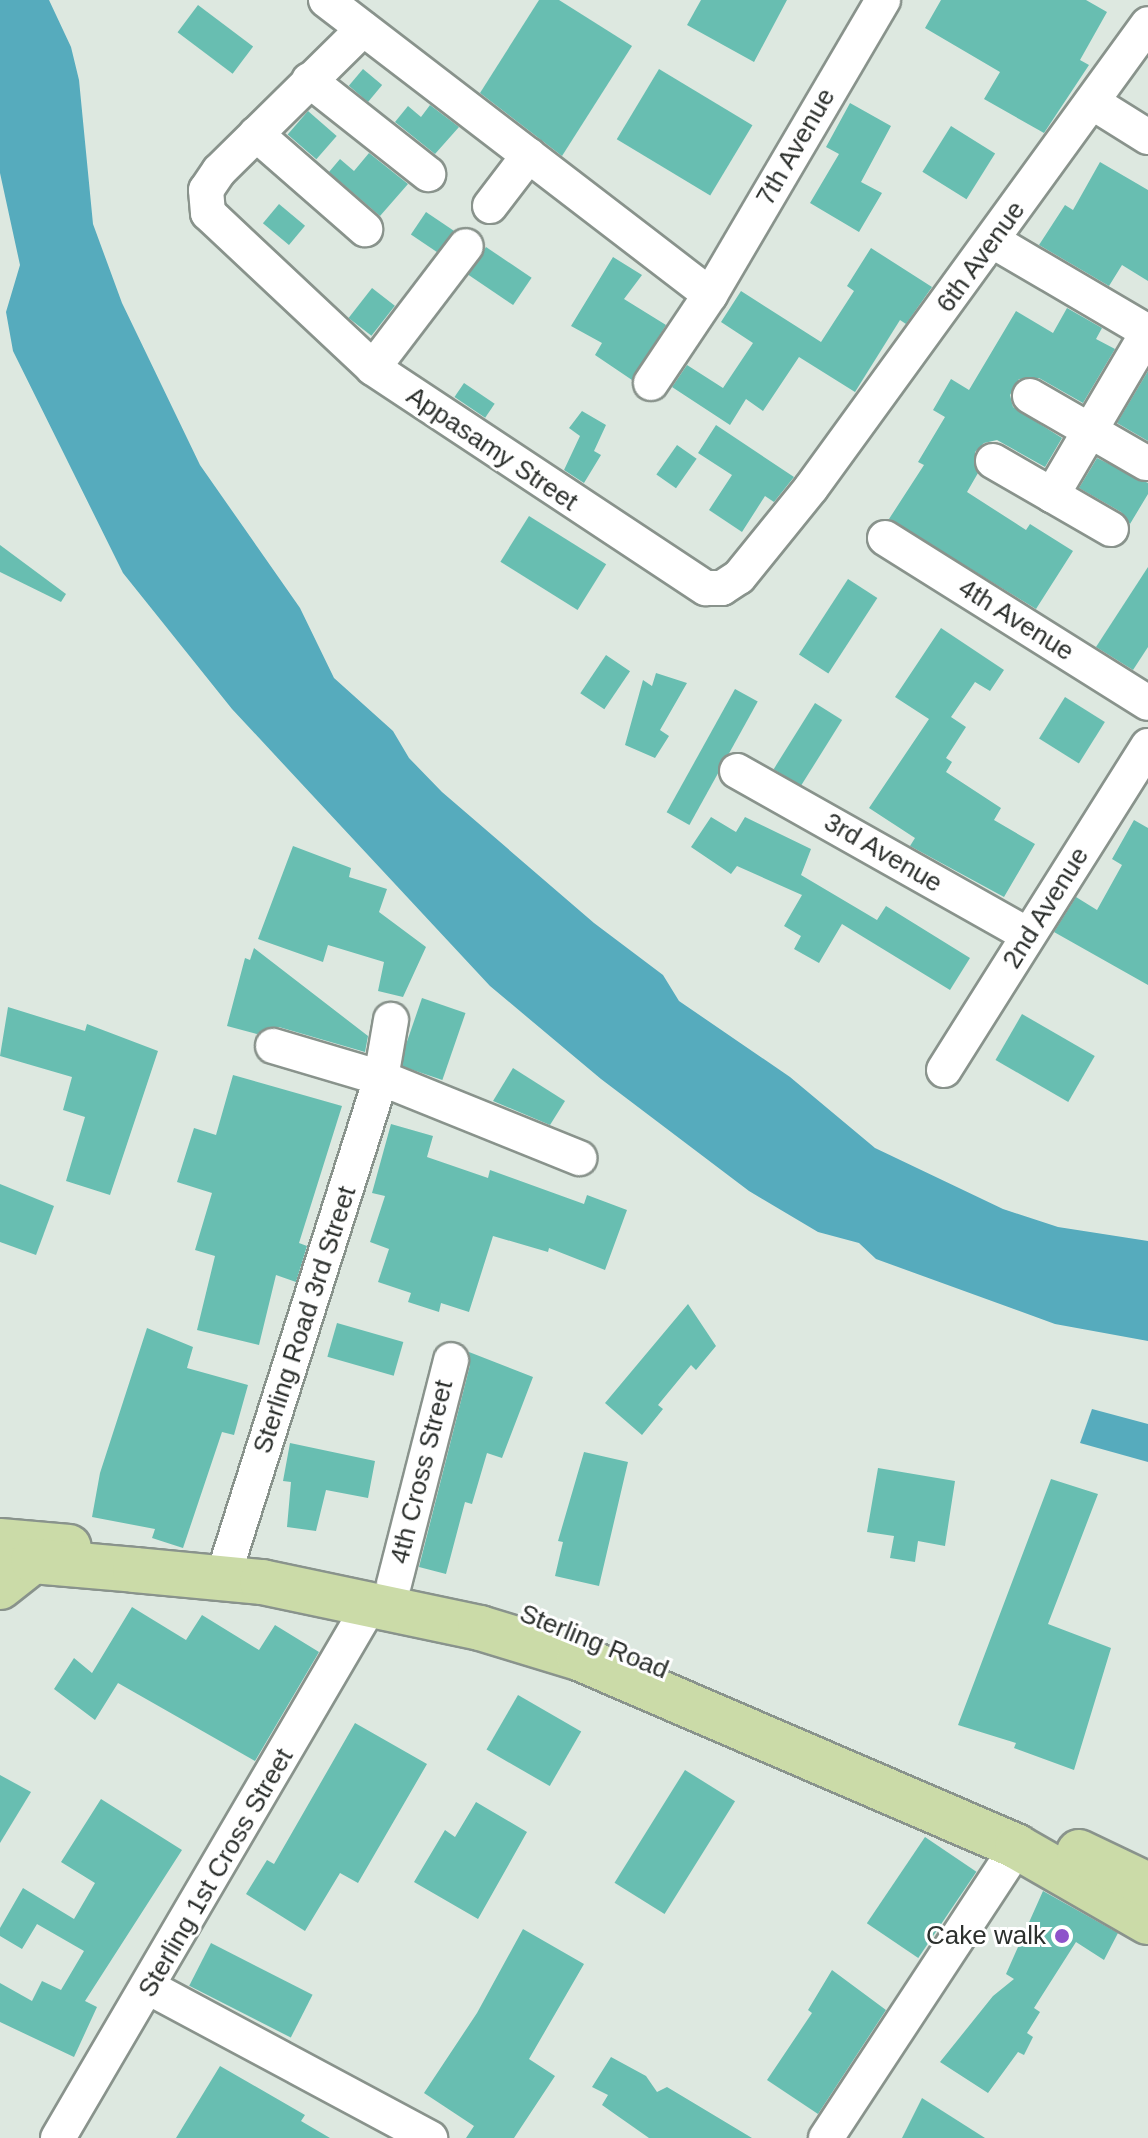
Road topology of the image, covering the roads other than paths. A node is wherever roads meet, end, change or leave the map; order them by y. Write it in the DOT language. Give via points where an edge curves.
graph roads {
  1 [pos="326,0"];
  2 [pos="883,0"];
  3 [pos="1148,24"];
  4 [pos="363,29"];
  5 [pos="309,80"];
  6 [pos="1092,102"];
  7 [pos="256,134"];
  8 [pos="1148,137"];
  9 [pos="529,155"];
  10 [pos="428,174"];
  11 [pos="490,206"];
  12 [pos="365,229"];
  13 [pos="993,241"];
  14 [pos="466,246"];
  15 [pos="710,295"];
  16 [pos="1148,332"];
  17 [pos="373,368"];
  18 [pos="651,383"];
  19 [pos="1030,396"];
  20 [pos="1090,430"];
  21 [pos="993,461"];
  22 [pos="1146,463"];
  23 [pos="811,488"];
  24 [pos="1052,495"];
  25 [pos="1111,529"];
  26 [pos="885,538"];
  27 [pos="1148,703"];
  28 [pos="1148,746"];
  29 [pos="737,771"];
  30 [pos="1028,935"];
  31 [pos="391,1020"];
  32 [pos="273,1046"];
  33 [pos="944,1070"];
  34 [pos="381,1078"];
  35 [pos="579,1158"];
  36 [pos="451,1360"];
  37 [pos="228,1561"];
  38 [pos="11,1563"];
  39 [pos="382,1595"];
  40 [pos="1017,1847"];
  41 [pos="1148,1885"];
  42 [pos="1148,1922"];
  43 [pos="150,1988"];
  44 [pos="58,2138"];
  45 [pos="430,2138"];
  46 [pos="826,2138"];
  1 -- 4 [label="street"];
  2 -- 15 [label="street, 7th Avenue"];
  3 -- 6 [label="street, 6th Avenue"];
  4 -- 5 [label="street"];
  4 -- 9 [label="street"];
  5 -- 7 [label="street"];
  5 -- 10 [label="street"];
  6 -- 8 [label="street"];
  6 -- 13 [label="street, 6th Avenue"];
  7 -- 12 [label="street"];
  7 -- 17 [label="street, Appasamy Street" via="206,190 208,213"];
  9 -- 11 [label="street"];
  9 -- 15 [label="street"];
  13 -- 16 [label="street"];
  13 -- 23 [label="street, 6th Avenue"];
  14 -- 17 [label="street"];
  15 -- 18 [label="street, 7th Avenue"];
  16 -- 20 [label="street"];
  17 -- 23 [label="street, Appasamy Street" via="706,588 722,588 739,577"];
  19 -- 20 [label="street"];
  20 -- 22 [label="street"];
  20 -- 24 [label="street"];
  21 -- 24 [label="street"];
  24 -- 25 [label="street"];
  26 -- 27 [label="street, 4th Avenue"];
  28 -- 30 [label="street, 2nd Avenue"];
  29 -- 30 [label="street, 3rd Avenue"];
  30 -- 33 [label="street, 2nd Avenue"];
  31 -- 34 [label="street, Sterling Road 3rd Street"];
  32 -- 34 [label="street"];
  34 -- 35 [label="street"];
  34 -- 37 [label="street, Sterling Road 3rd Street"];
  36 -- 39 [label="street, 4th Cross Street"];
  37 -- 38 [label="main road, Sterling Road"];
  37 -- 39 [label="main road, Sterling Road"];
  38 -- 39 [label="main road, Sterling Road"];
  39 -- 40 [label="main road, Sterling Road" via="579,1658"];
  39 -- 41 [label="main road, Sterling Road" via="505,1607 930,1780"];
  39 -- 43 [label="street, Sterling 1st Cross Street"];
  40 -- 42 [label="main road, Sterling Road"];
  40 -- 46 [label="street"];
  43 -- 44 [label="street, Sterling 1st Cross Street"];
  43 -- 45 [label="street"];
}
